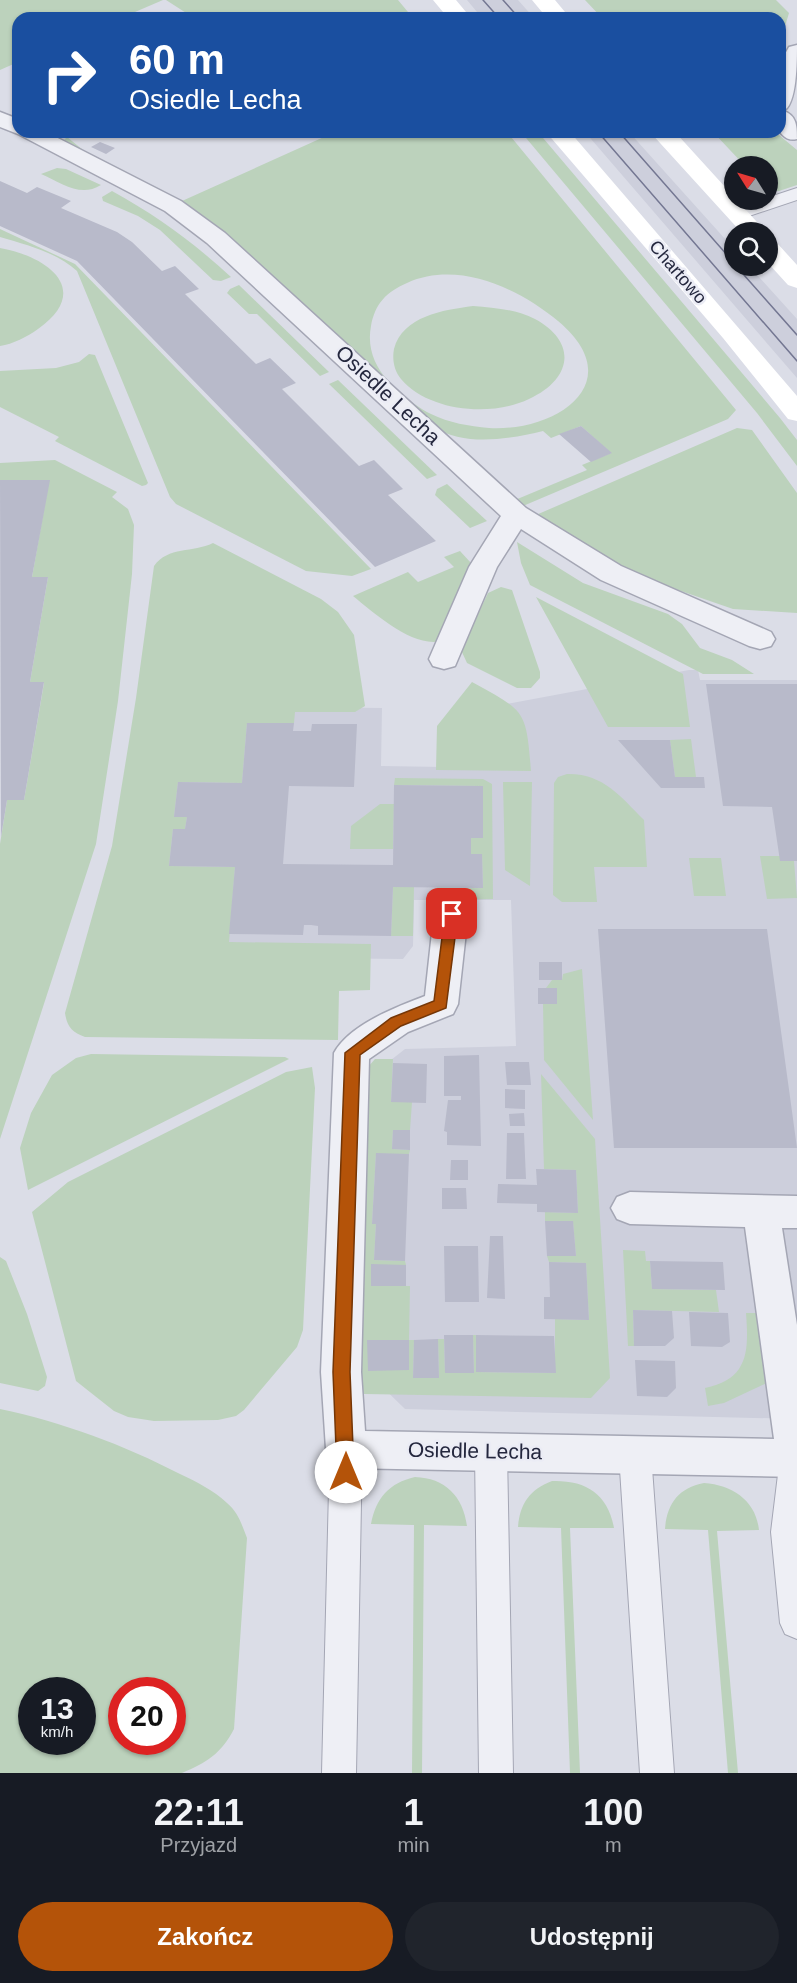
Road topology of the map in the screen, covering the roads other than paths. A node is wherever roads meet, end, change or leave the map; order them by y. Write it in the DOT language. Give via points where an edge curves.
graph roads {
  1 [pos="444,0"];
  2 [pos="543,0"];
  3 [pos="455,12"];
  4 [pos="554,12"];
  5 [pos="797,52"];
  6 [pos="786,86"];
  7 [pos="40,138"];
  8 [pos="563,138"];
  9 [pos="667,138"];
  10 [pos="797,194"];
  11 [pos="737,214"];
  12 [pos="745,222"];
  13 [pos="778,259"];
  14 [pos="797,280"];
  15 [pos="797,413"];
  16 [pos="516,514"];
  17 [pos="760,639"];
  18 [pos="444,659"];
  19 [pos="452,914"];
  20 [pos="630,1208"];
  21 [pos="779,1212"];
  22 [pos="346,1449"];
  23 [pos="491,1452"];
  24 [pos="635,1454"];
  25 [pos="797,1458"];
  26 [pos="797,1623"];
  27 [pos="339,1773"];
  28 [pos="496,1773"];
  29 [pos="657,1773"];
  1 -- 3 [label="street"];
  2 -- 4 [label="street"];
  5 -- 6 [label="street"];
  7 -- 16 [label="street, Osiedle Lecha" via="174,206 216,238"];
  8 -- 15 [label="street, Chartowo"];
  9 -- 11 [label="street"];
  10 -- 11 [label="lane"];
  11 -- 12 [label="street"];
  13 -- 14 [label="street"];
  16 -- 17 [label="street, Osiedle Lecha" via="611,573"];
  16 -- 18 [label="street" via="483,567"];
  19 -- 22 [label="street" via="441,1004 396,1022 352,1053 342,1372"];
  20 -- 21 [label="street"];
  21 -- 25 [label="street"];
  22 -- 23 [label="street, Osiedle Lecha"];
  22 -- 27 [label="lane"];
  23 -- 24 [label="street, Osiedle Lecha"];
  23 -- 28 [label="lane"];
  24 -- 25 [label="street, Osiedle Lecha"];
  24 -- 29 [label="lane"];
  25 -- 26 [label="lane" via="787,1532"];
}
